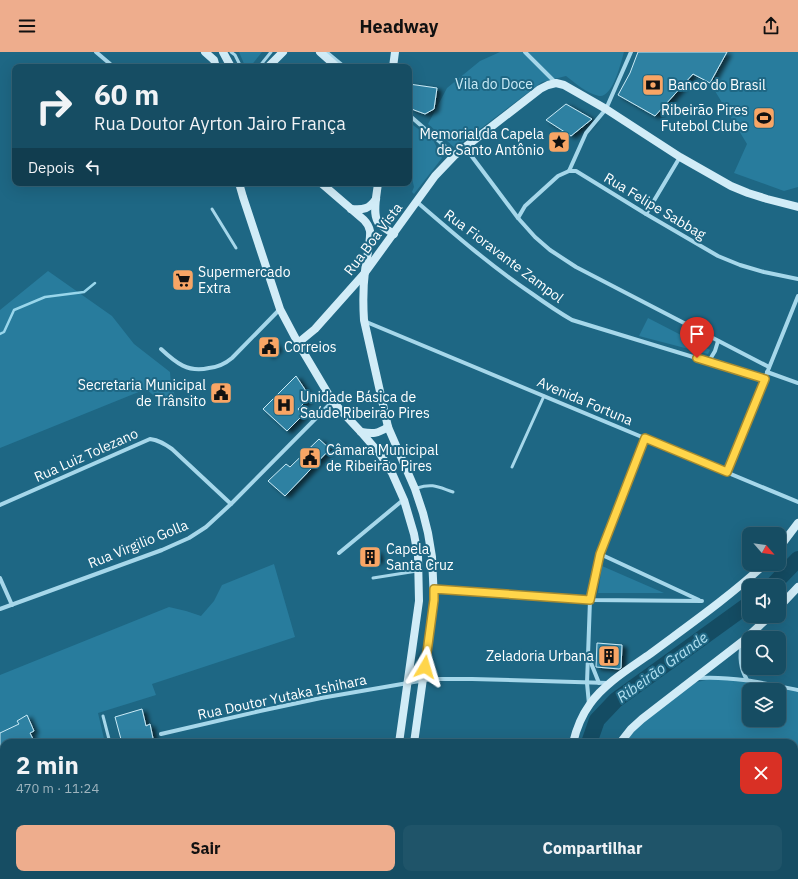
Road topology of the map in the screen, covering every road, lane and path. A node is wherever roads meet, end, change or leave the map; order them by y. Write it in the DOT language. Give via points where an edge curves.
graph roads {
  1 [pos="96,52"];
  2 [pos="205,52"];
  3 [pos="223,52"];
  4 [pos="231,52"];
  5 [pos="271,52"];
  6 [pos="283,52"];
  7 [pos="320,52"];
  8 [pos="327,52"];
  9 [pos="395,52"];
  10 [pos="525,52"];
  11 [pos="631,52"];
  12 [pos="110,64"];
  13 [pos="215,64"];
  14 [pos="229,64"];
  15 [pos="239,64"];
  16 [pos="261,64"];
  17 [pos="271,64"];
  18 [pos="334,64"];
  19 [pos="341,64"];
  20 [pos="393,64"];
  21 [pos="560,84"];
  22 [pos="606,109"];
  23 [pos="412,118"];
  24 [pos="464,146"];
  25 [pos="455,155"];
  26 [pos="680,157"];
  27 [pos="569,172"];
  28 [pos="240,186"];
  29 [pos="324,186"];
  30 [pos="378,186"];
  31 [pos="376,199"];
  32 [pos="417,202"];
  33 [pos="798,207"];
  34 [pos="212,209"];
  35 [pos="351,209"];
  36 [pos="646,214"];
  37 [pos="518,218"];
  38 [pos="394,234"];
  39 [pos="236,248"];
  40 [pos="364,274"];
  41 [pos="798,279"];
  42 [pos="798,296"];
  43 [pos="280,309"];
  44 [pos="364,320"];
  45 [pos="718,341"];
  46 [pos="298,344"];
  47 [pos="161,349"];
  48 [pos="709,361"];
  49 [pos="769,367"];
  50 [pos="767,372"];
  51 [pos="765,379"];
  52 [pos="798,382"];
  53 [pos="544,396"];
  54 [pos="333,402"];
  55 [pos="388,427"];
  56 [pos="361,432"];
  57 [pos="645,438"];
  58 [pos="512,468"];
  59 [pos="727,472"];
  60 [pos="415,489"];
  61 [pos="454,492"];
  62 [pos="404,500"];
  63 [pos="798,502"];
  64 [pos="231,504"];
  65 [pos="0,505"];
  66 [pos="798,523"];
  67 [pos="786,539"];
  68 [pos="339,553"];
  69 [pos="600,554"];
  70 [pos="419,571"];
  71 [pos="757,571"];
  72 [pos="0,578"];
  73 [pos="373,578"];
  74 [pos="798,587"];
  75 [pos="434,589"];
  76 [pos="590,600"];
  77 [pos="786,600"];
  78 [pos="12,605"];
  79 [pos="0,609"];
  80 [pos="763,623"];
  81 [pos="754,631"];
  82 [pos="742,643"];
  83 [pos="742,647"];
  84 [pos="588,656"];
  85 [pos="742,669"];
  86 [pos="745,675"];
  87 [pos="693,679"];
  88 [pos="423,680"];
  89 [pos="747,680"];
  90 [pos="408,683"];
  91 [pos="587,683"];
  92 [pos="599,683"];
  93 [pos="610,683"];
  94 [pos="798,690"];
  95 [pos="589,704"];
  96 [pos="104,716"];
  97 [pos="161,734"];
  98 [pos="109,739"];
  99 [pos="400,739"];
  100 [pos="415,739"];
  101 [pos="574,739"];
  102 [pos="623,739"];
  1 -- 12 [label="street"];
  2 -- 13 [label="main road"];
  3 -- 14 [label="main road"];
  4 -- 15 [label="lane"];
  5 -- 16 [label="lane"];
  6 -- 17 [label="main road"];
  7 -- 18 [label="main road"];
  8 -- 19 [label="lane"];
  9 -- 20 [label="main road"];
  10 -- 21 [label="street"];
  11 -- 22 [label="street"];
  21 -- 22 [label="main road"];
  21 -- 24 [label="main road, Rua Boa Vista" via="540,89"];
  22 -- 26 [label="main road"];
  22 -- 27 [label="street" via="586,134"];
  23 -- 25 [label="street"];
  24 -- 25 [label="main road, Rua Boa Vista"];
  24 -- 37 [label="street"];
  25 -- 32 [label="main road, Rua Boa Vista"];
  26 -- 33 [label="main road" via="731,186"];
  26 -- 36 [label="street"];
  27 -- 36 [label="street, Rua Felipe Sabbag" via="585,176"];
  27 -- 37 [label="street" via="549,183 525,206"];
  28 -- 43 [label="main road"];
  29 -- 35 [label="main road"];
  30 -- 31 [label="main road"];
  31 -- 35 [label="main road" via="368,208"];
  31 -- 38 [label="main road" via="376,218"];
  32 -- 38 [label="main road, Rua Boa Vista"];
  32 -- 48 [label="street, Rua Fioravante Zampol" via="518,284 572,320"];
  34 -- 39 [label="lane"];
  35 -- 40 [label="main road" via="368,224 369,228"];
  36 -- 41 [label="street, Rua Felipe Sabbag" via="718,256 764,272"];
  37 -- 45 [label="street" via="550,250 576,267"];
  38 -- 40 [label="main road, Rua Boa Vista"];
  40 -- 44 [label="main road"];
  40 -- 46 [label="main road, Rua Boa Vista" via="316,329"];
  42 -- 49 [label="street"];
  43 -- 46 [label="main road"];
  43 -- 47 [label="street" via="232,358 215,367 191,369 170,358"];
  44 -- 53 [label="street, Avenida Fortuna"];
  44 -- 55 [label="main road"];
  45 -- 48 [label="street"];
  45 -- 49 [label="street"];
  46 -- 54 [label="main road"];
  48 -- 51 [label="street, Rua Fioravante Zampol"];
  49 -- 50 [label="street"];
  50 -- 51 [label="street"];
  50 -- 52 [label="street"];
  51 -- 59 [label="street"];
  53 -- 57 [label="street, Avenida Fortuna"];
  53 -- 58 [label="lane"];
  54 -- 56 [label="main road"];
  54 -- 64 [label="street, Rua Virgilio Golla"];
  55 -- 56 [label="main road" via="377,434"];
  55 -- 60 [label="main road"];
  56 -- 62 [label="main road" via="386,463"];
  57 -- 59 [label="street, Avenida Fortuna"];
  57 -- 69 [label="street"];
  59 -- 63 [label="street, Avenida Fortuna"];
  60 -- 61 [label="lane" via="432,485"];
  60 -- 75 [label="main road" via="428,532"];
  62 -- 68 [label="street"];
  62 -- 70 [label="main road" via="414,534"];
  64 -- 65 [label="street, Rua Luiz Tolezano" via="172,449 156,440 150,440"];
  64 -- 78 [label="street, Rua Virgilio Golla" via="206,527 189,538"];
  66 -- 67 [label="main road"];
  69 -- 76 [label="street"];
  69 -- 76 [label="street" via="702,601"];
  70 -- 73 [label="lane"];
  70 -- 90 [label="main road" via="419,601"];
  71 -- 93 [label="main road"];
  72 -- 78 [label="street"];
  74 -- 77 [label="main road"];
  75 -- 76 [label="street"];
  75 -- 88 [label="main road"];
  76 -- 84 [label="street"];
  78 -- 79 [label="street, Rua Virgilio Golla"];
  80 -- 81 [label="main road"];
  82 -- 87 [label="main road"];
  83 -- 85 [label="street"];
  84 -- 91 [label="street"];
  84 -- 92 [label="street"];
  86 -- 89 [label="street"];
  87 -- 89 [label="street" via="715,677"];
  87 -- 102 [label="main road" via="642,719"];
  88 -- 90 [label="street, Rua Doutor Yutaka Ishihara"];
  88 -- 91 [label="street, Rua Doutor Yutaka Ishihara"];
  88 -- 100 [label="main road"];
  89 -- 94 [label="street"];
  90 -- 97 [label="street, Rua Doutor Yutaka Ishihara" via="321,698"];
  90 -- 99 [label="main road"];
  91 -- 92 [label="street, Rua Doutor Yutaka Ishihara"];
  91 -- 95 [label="street"];
  92 -- 93 [label="street, Rua Doutor Yutaka Ishihara"];
  93 -- 95 [label="main road"];
  95 -- 101 [label="main road"];
  96 -- 98 [label="lane"];
}
